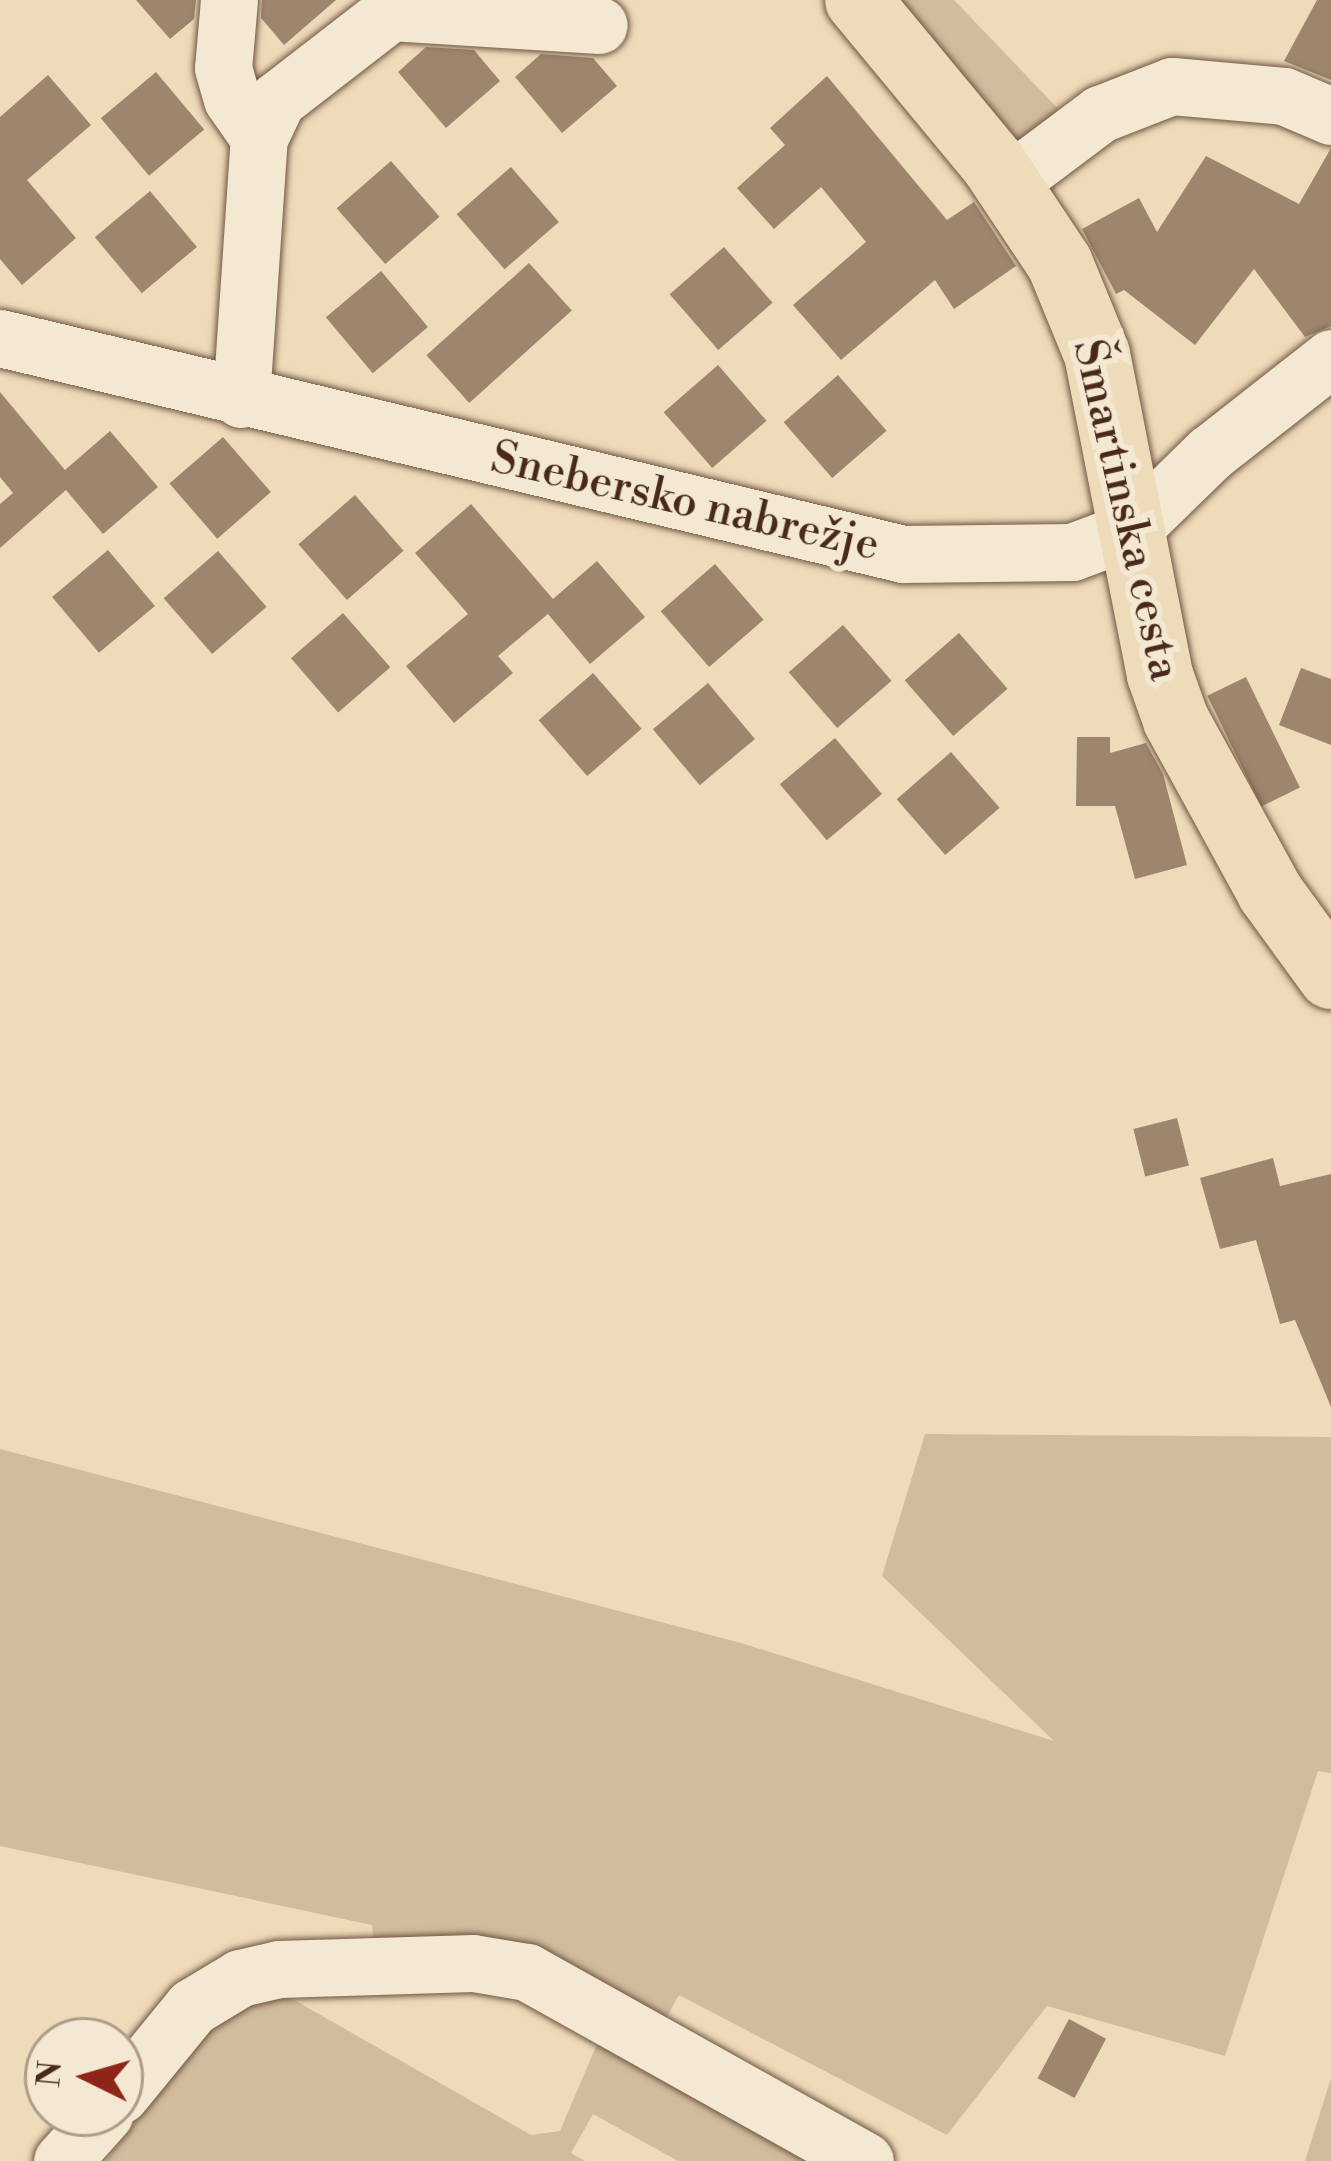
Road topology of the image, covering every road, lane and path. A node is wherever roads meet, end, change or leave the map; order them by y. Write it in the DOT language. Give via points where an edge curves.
graph roads {
  1 [pos="229,0"];
  2 [pos="858,0"];
  3 [pos="598,26"];
  4 [pos="1331,116"];
  5 [pos="259,138"];
  6 [pos="1008,183"];
  7 [pos="0,338"];
  8 [pos="1331,358"];
  9 [pos="241,399"];
  10 [pos="1131,530"];
  11 [pos="1331,976"];
  12 [pos="144,2066"];
  13 [pos="83,2137"];
  14 [pos="62,2161"];
  15 [pos="865,2161"];
  1 -- 5 [label="street" via="223,68 232,99"];
  2 -- 6 [label="main road, Šmartinska cesta"];
  3 -- 5 [label="street" via="392,12 277,100"];
  4 -- 6 [label="street" via="1284,96 1172,86 1100,114"];
  5 -- 9 [label="street"];
  6 -- 10 [label="main road, Šmartinska cesta" via="1060,264 1097,354"];
  7 -- 9 [label="street, Snebersko nabrežje"];
  8 -- 10 [label="street" via="1210,453"];
  9 -- 10 [label="street, Snebersko nabrežje" via="903,554 1072,552"];
  10 -- 11 [label="main road, Šmartinska cesta" via="1160,675 1190,751 1270,892"];
  12 -- 15 [label="street" via="192,2007 240,1978 279,1969 473,1963 527,1972"];
  13 -- 14 [label="street"];
}
